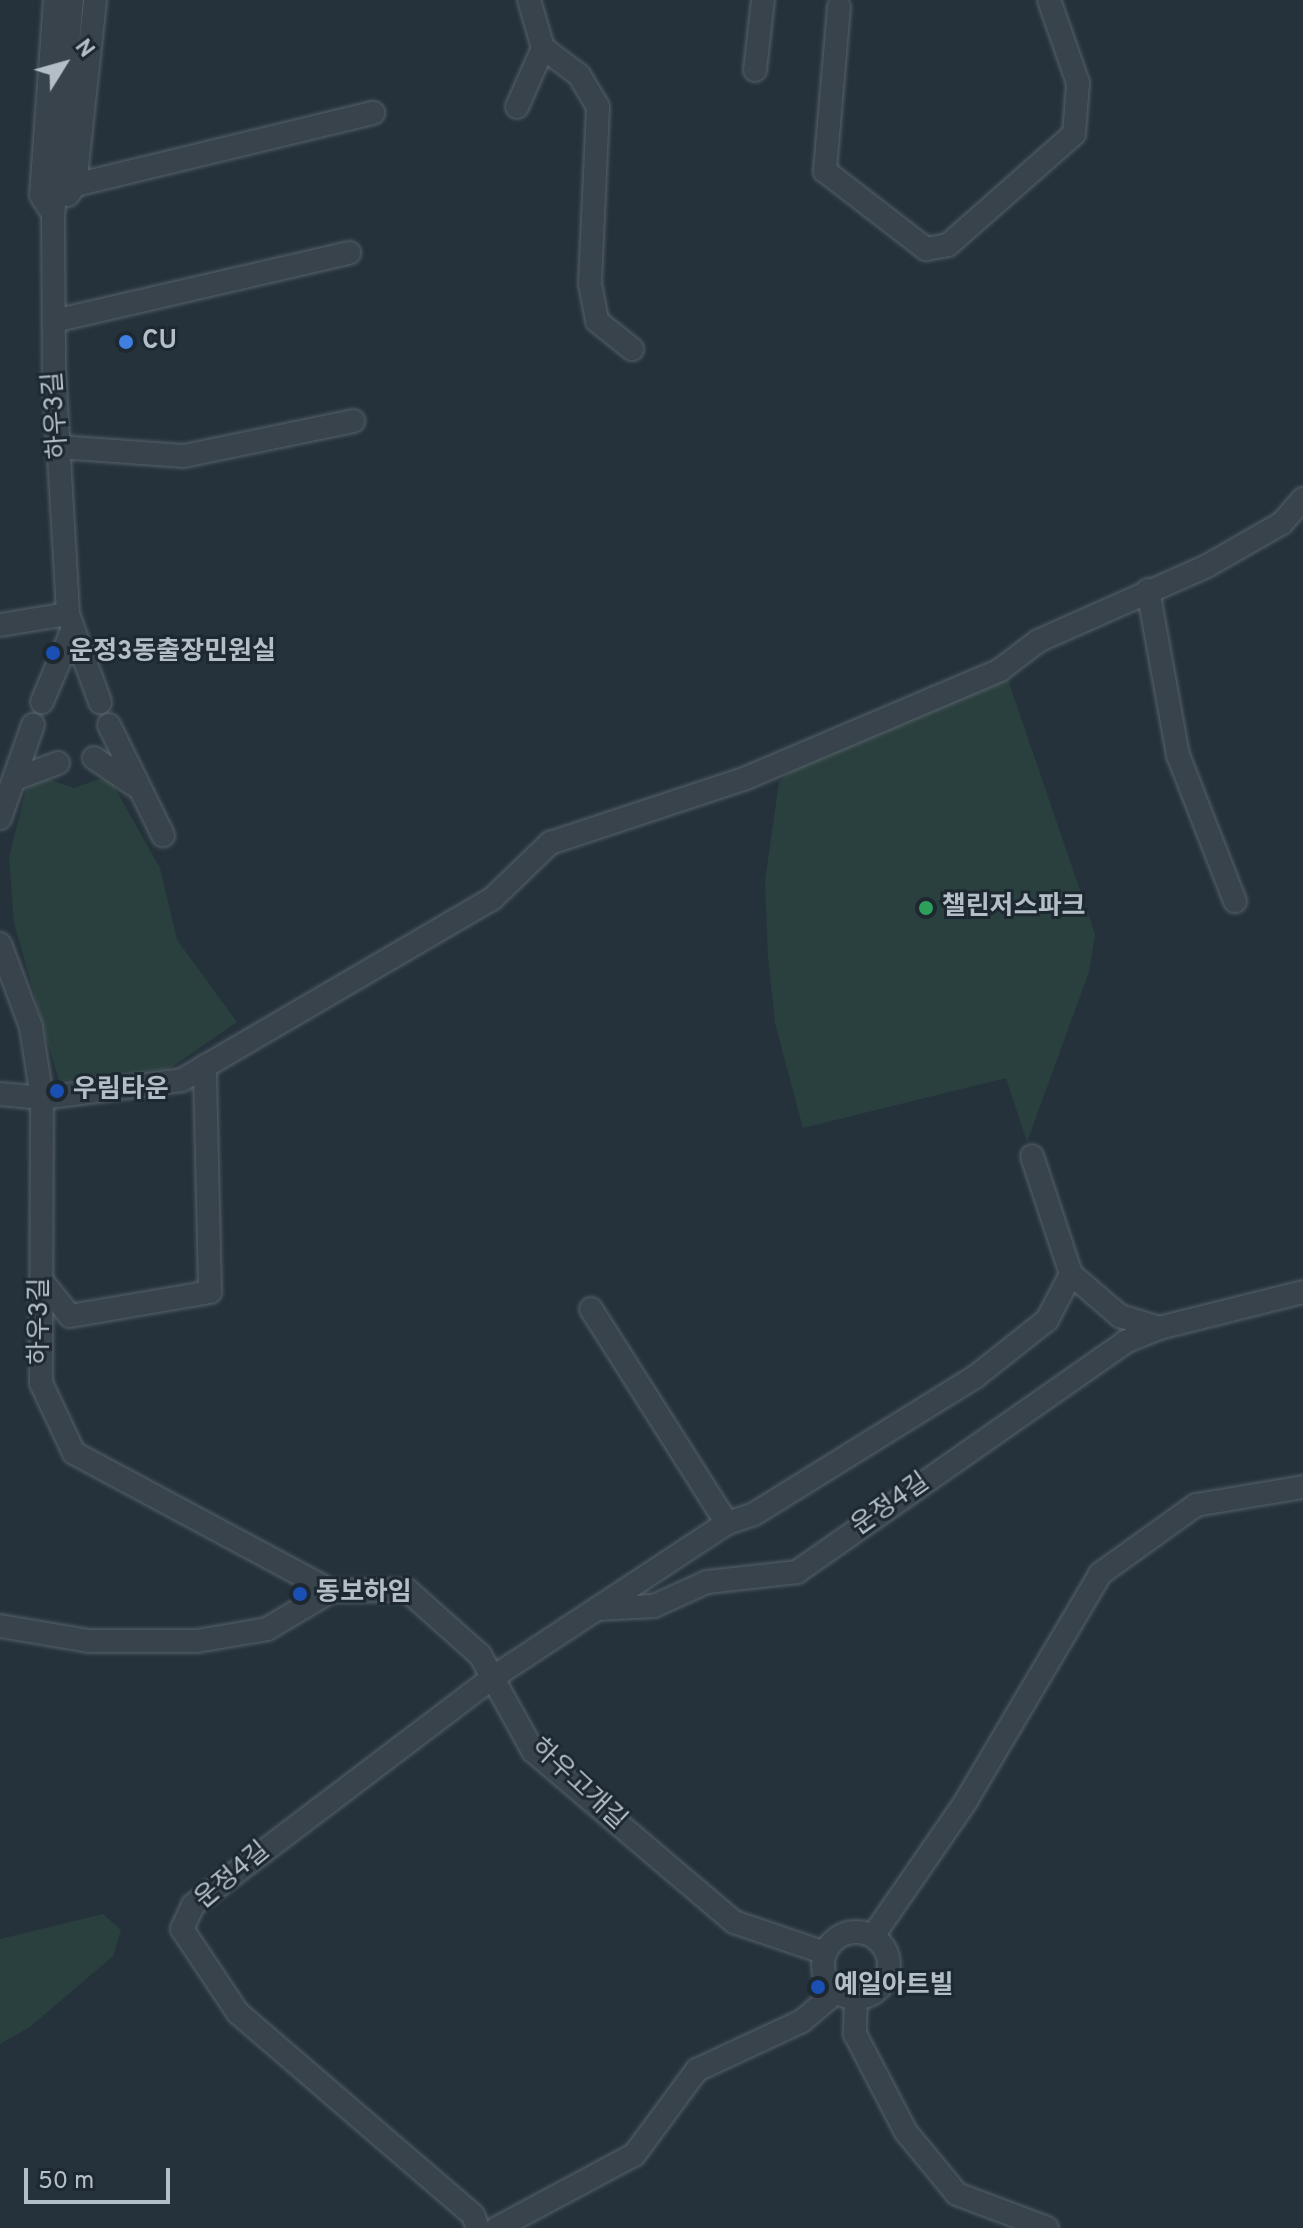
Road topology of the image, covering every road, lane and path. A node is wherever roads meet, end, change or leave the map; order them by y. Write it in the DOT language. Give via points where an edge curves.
graph roads {
  1 [pos="55,0"];
  2 [pos="72,0"];
  3 [pos="95,0"];
  4 [pos="529,0"];
  5 [pos="763,0"];
  6 [pos="1049,0"];
  7 [pos="839,7"];
  8 [pos="543,48"];
  9 [pos="755,70"];
  10 [pos="517,107"];
  11 [pos="373,113"];
  12 [pos="75,185"];
  13 [pos="53,216"];
  14 [pos="349,253"];
  15 [pos="54,321"];
  16 [pos="632,349"];
  17 [pos="353,421"];
  18 [pos="59,447"];
  19 [pos="1303,499"];
  20 [pos="1149,591"];
  21 [pos="70,622"];
  22 [pos="0,625"];
  23 [pos="42,702"];
  24 [pos="100,702"];
  25 [pos="33,725"];
  26 [pos="109,725"];
  27 [pos="94,758"];
  28 [pos="58,763"];
  29 [pos="15,779"];
  30 [pos="135,786"];
  31 [pos="0,818"];
  32 [pos="163,835"];
  33 [pos="1235,901"];
  34 [pos="0,944"];
  35 [pos="205,1066"];
  36 [pos="0,1094"];
  37 [pos="42,1098"];
  38 [pos="1032,1156"];
  39 [pos="1071,1274"];
  40 [pos="41,1280"];
  41 [pos="1303,1292"];
  42 [pos="591,1309"];
  43 [pos="1159,1328"];
  44 [pos="1303,1487"];
  45 [pos="727,1523"];
  46 [pos="331,1591"];
  47 [pos="596,1609"];
  48 [pos="0,1626"];
  49 [pos="492,1678"];
  50 [pos="873,1936"];
  51 [pos="825,1953"];
  52 [pos="846,1996"];
  53 [pos="1012,2222"];
  54 [pos="478,2228"];
  55 [pos="497,2228"];
  56 [pos="1047,2228"];
  1 -- 13 [label="street, 하우3길" via="41,195"];
  2 -- 13 [label="street"];
  3 -- 12 [label="street"];
  4 -- 8 [label="street"];
  5 -- 9 [label="street"];
  6 -- 7 [label="street" via="1078,83 1074,134 948,245 926,249 825,171"];
  8 -- 10 [label="street"];
  8 -- 16 [label="street" via="579,75 598,107 590,284 597,321"];
  11 -- 12 [label="street"];
  12 -- 13 [label="street"];
  13 -- 15 [label="street, 하우3길"];
  14 -- 15 [label="street"];
  15 -- 18 [label="street, 하우3길"];
  17 -- 18 [label="street" via="184,456"];
  18 -- 21 [label="street, 하우3길"];
  19 -- 20 [label="street" via="1282,523"];
  20 -- 33 [label="street" via="1178,755"];
  20 -- 35 [label="street" via="1038,641 1000,670 746,778 550,843 492,899"];
  21 -- 22 [label="street"];
  21 -- 23 [label="street, 하우3길"];
  21 -- 24 [label="street, 하우3길"];
  25 -- 29 [label="street"];
  26 -- 30 [label="street"];
  27 -- 30 [label="street"];
  28 -- 29 [label="street"];
  29 -- 31 [label="street"];
  30 -- 32 [label="street"];
  34 -- 37 [label="street, 하우3길" via="31,1027"];
  35 -- 37 [label="street" via="182,1080"];
  35 -- 40 [label="street" via="210,1292 70,1316"];
  36 -- 37 [label="street"];
  37 -- 40 [label="street, 하우3길"];
  38 -- 39 [label="street"];
  39 -- 43 [label="street" via="1120,1316"];
  39 -- 45 [label="street, 운정4길" via="1047,1320 975,1377 754,1514"];
  40 -- 46 [label="street, 하우3길" via="41,1383 74,1453"];
  41 -- 43 [label="street, 운정4길"];
  42 -- 45 [label="street"];
  43 -- 47 [label="street, 운정4길" via="1125,1342 797,1572 707,1582 654,1606"];
  44 -- 50 [label="street" via="1196,1505 1100,1574 966,1801"];
  45 -- 47 [label="street, 운정4길"];
  46 -- 48 [label="street, 하우고개길" via="267,1629 197,1641 89,1641"];
  46 -- 49 [label="street, 하우고개길" via="407,1590 480,1655"];
  47 -- 49 [label="street, 운정4길"];
  49 -- 51 [label="street, 하우고개길" via="533,1751 734,1922"];
  49 -- 54 [label="street, 운정4길" via="193,1905 182,1929 238,2013 473,2215"];
  50 -- 51 [label="street" via="855,1931"];
  50 -- 52 [label="street" via="891,1966 886,1983"];
  51 -- 52 [label="street" via="826,1981"];
  52 -- 53 [label="street" via="855,2034 906,2132 957,2194"];
  52 -- 55 [label="street" via="697,2070 634,2155"];
  53 -- 56 [label="street"];
}
